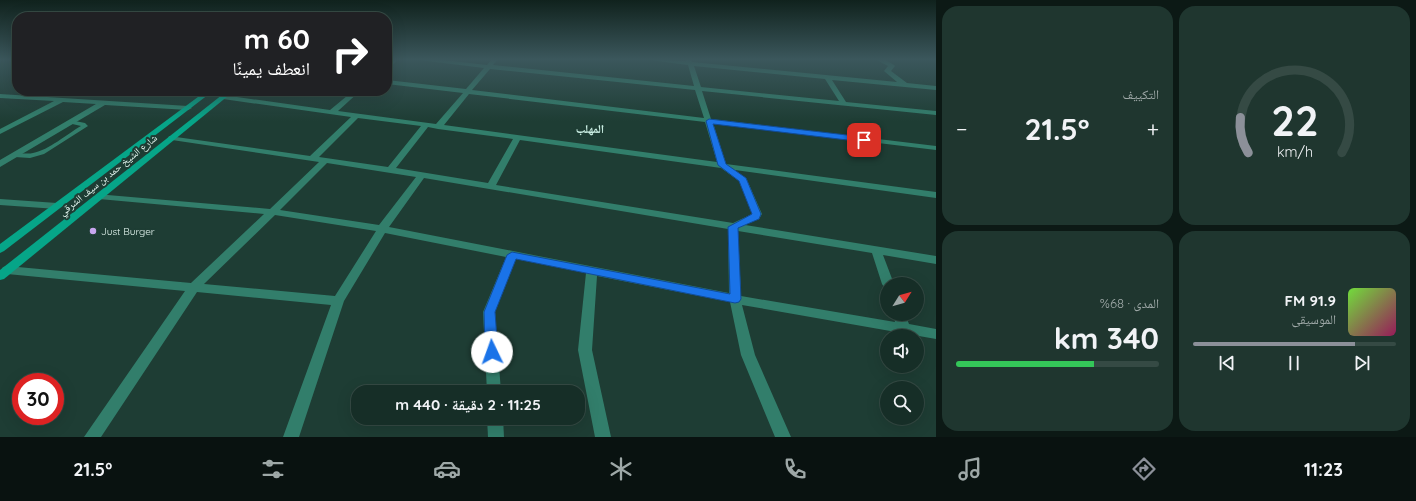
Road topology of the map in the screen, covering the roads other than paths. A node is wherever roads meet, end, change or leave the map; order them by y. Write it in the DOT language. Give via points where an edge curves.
graph roads {
  1 [pos="477,79"];
  2 [pos="601,79"];
  3 [pos="694,79"];
  4 [pos="829,79"];
  5 [pos="843,79"];
  6 [pos="898,79"];
  7 [pos="392,83"];
  8 [pos="905,85"];
  9 [pos="936,88"];
  10 [pos="698,90"];
  11 [pos="466,92"];
  12 [pos="12,94"];
  13 [pos="0,96"];
  14 [pos="9,96"];
  15 [pos="204,96"];
  16 [pos="224,96"];
  17 [pos="239,96"];
  18 [pos="352,96"];
  19 [pos="62,100"];
  20 [pos="103,102"];
  21 [pos="844,104"];
  22 [pos="188,108"];
  23 [pos="332,112"];
  24 [pos="936,113"];
  25 [pos="357,115"];
  26 [pos="709,121"];
  27 [pos="70,122"];
  28 [pos="426,125"];
  29 [pos="438,127"];
  30 [pos="0,132"];
  31 [pos="172,138"];
  32 [pos="518,138"];
  33 [pos="936,148"];
  34 [pos="15,156"];
  35 [pos="313,158"];
  36 [pos="326,160"];
  37 [pos="0,164"];
  38 [pos="722,165"];
  39 [pos="390,170"];
  40 [pos="422,175"];
  41 [pos="490,187"];
  42 [pos="936,195"];
  43 [pos="99,196"];
  44 [pos="0,202"];
  45 [pos="57,206"];
  46 [pos="273,212"];
  47 [pos="733,227"];
  48 [pos="382,229"];
  49 [pos="0,249"];
  50 [pos="876,250"];
  51 [pos="512,255"];
  52 [pos="936,260"];
  53 [pos="592,271"];
  54 [pos="3,273"];
  55 [pos="886,277"];
  56 [pos="193,288"];
  57 [pos="735,299"];
  58 [pos="338,301"];
  59 [pos="902,321"];
  60 [pos="904,328"];
  61 [pos="936,334"];
  62 [pos="494,385"];
  63 [pos="495,425"];
  64 [pos="92,437"];
  65 [pos="291,437"];
  66 [pos="496,437"];
  67 [pos="603,437"];
  68 [pos="784,437"];
  1 -- 11 [label="street"];
  2 -- 10 [label="street"];
  3 -- 10 [label="street"];
  4 -- 21 [label="street"];
  5 -- 8 [label="street"];
  6 -- 8 [label="street"];
  7 -- 11 [label="street"];
  8 -- 9 [label="street"];
  10 -- 21 [label="street"];
  10 -- 26 [label="street"];
  11 -- 26 [label="street"];
  11 -- 29 [label="street"];
  12 -- 14 [label="street"];
  13 -- 14 [label="street"];
  14 -- 19 [label="street"];
  15 -- 22 [label="main road, شارع الشيخ حمد بن سيف الشرقي"];
  16 -- 31 [label="main road, شارع الشيخ حمد بن سيف الشرقي"];
  17 -- 23 [label="street"];
  18 -- 23 [label="street"];
  19 -- 20 [label="street"];
  19 -- 30 [label="street"];
  20 -- 22 [label="street"];
  20 -- 27 [label="street"];
  21 -- 24 [label="street"];
  22 -- 45 [label="main road, شارع الشيخ حمد بن سيف الشرقي"];
  23 -- 25 [label="street"];
  25 -- 28 [label="street"];
  25 -- 35 [label="street"];
  26 -- 33 [label="street"];
  26 -- 38 [label="street"];
  27 -- 34 [label="street"];
  27 -- 34 [label="lane" via="85,126 42,153"];
  28 -- 29 [label="street"];
  28 -- 39 [label="street"];
  29 -- 32 [label="street"];
  31 -- 35 [label="street"];
  31 -- 43 [label="main road, شارع الشيخ حمد بن سيف الشرقي"];
  32 -- 38 [label="street"];
  32 -- 41 [label="street"];
  34 -- 37 [label="street"];
  35 -- 36 [label="street"];
  36 -- 39 [label="street"];
  36 -- 46 [label="street"];
  38 -- 42 [label="street"];
  38 -- 47 [label="street" via="743,180 757,214 756,217"];
  39 -- 40 [label="street"];
  40 -- 41 [label="street"];
  40 -- 48 [label="street"];
  41 -- 47 [label="street"];
  43 -- 46 [label="street"];
  43 -- 54 [label="main road, شارع الشيخ حمد بن سيف الشرقي"];
  44 -- 45 [label="street"];
  45 -- 49 [label="main road, شارع الشيخ حمد بن سيف الشرقي"];
  46 -- 48 [label="street"];
  46 -- 56 [label="street"];
  47 -- 50 [label="street"];
  47 -- 57 [label="street"];
  48 -- 51 [label="street"];
  48 -- 58 [label="street"];
  50 -- 52 [label="street"];
  50 -- 55 [label="street"];
  51 -- 53 [label="street"];
  51 -- 62 [label="street" via="489,312"];
  53 -- 57 [label="street"];
  53 -- 67 [label="street" via="585,350"];
  54 -- 56 [label="street"];
  56 -- 58 [label="street"];
  56 -- 64 [label="street"];
  57 -- 60 [label="street"];
  57 -- 68 [label="street" via="748,355"];
  58 -- 65 [label="street"];
  59 -- 60 [label="street"];
  60 -- 61 [label="street"];
  63 -- 66 [label="street"];
}
